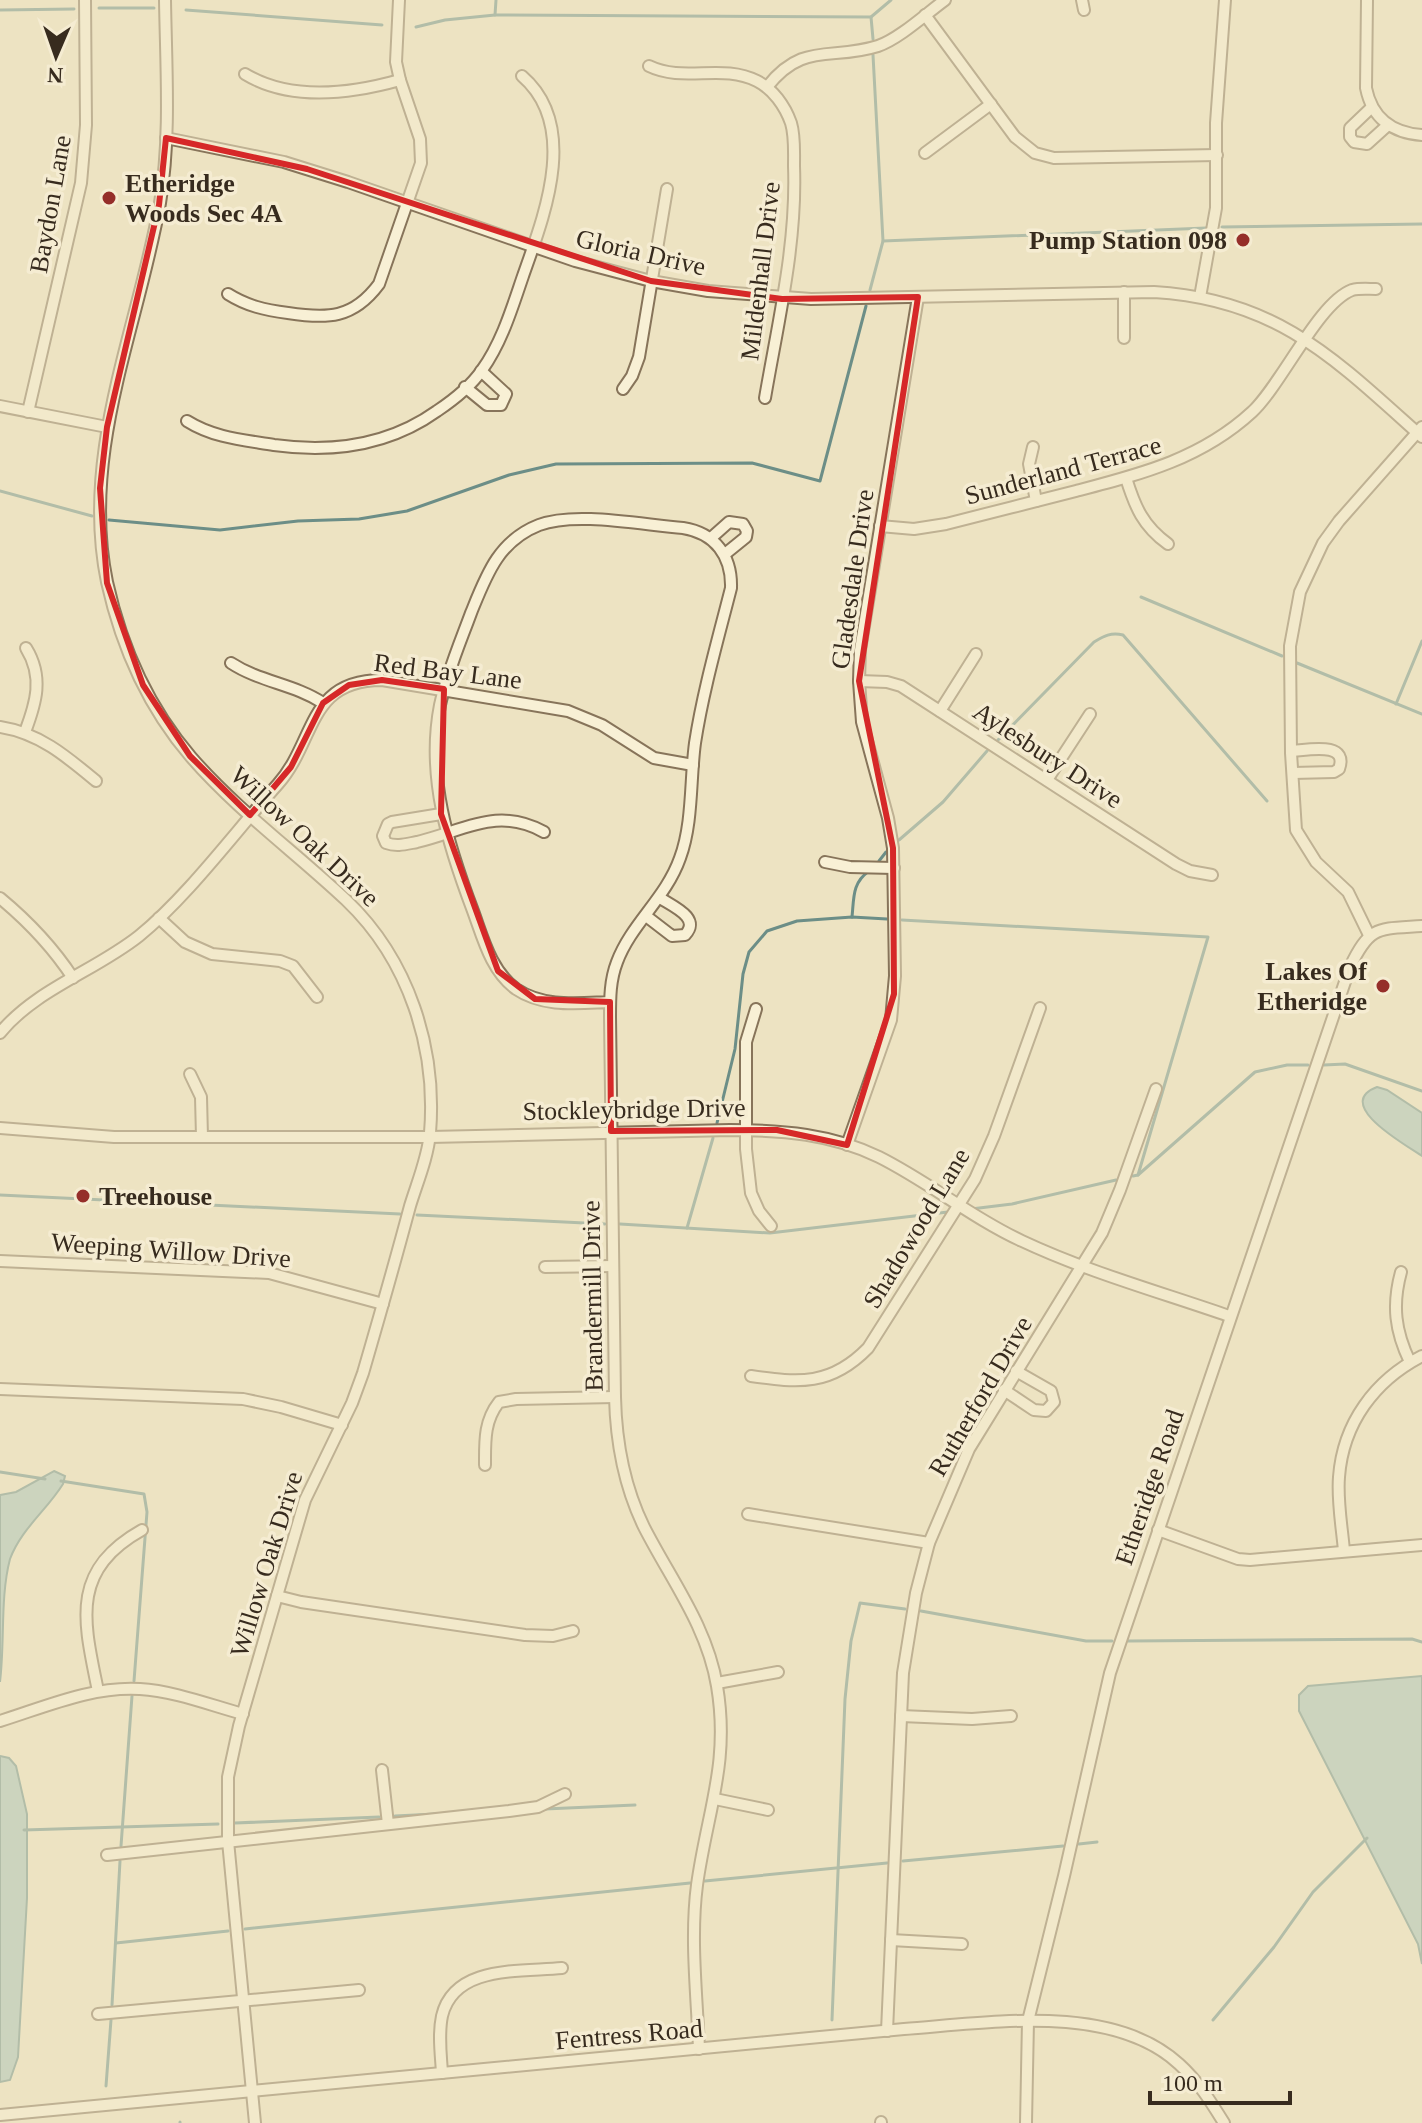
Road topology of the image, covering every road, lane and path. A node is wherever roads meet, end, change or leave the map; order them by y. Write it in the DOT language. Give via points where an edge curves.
graph roads {
  1 [pos="85,0"];
  2 [pos="165,0"];
  3 [pos="399,0"];
  4 [pos="945,0"];
  5 [pos="1225,0"];
  6 [pos="1367,0"];
  7 [pos="925,15"];
  8 [pos="649,66"];
  9 [pos="245,74"];
  10 [pos="522,76"];
  11 [pos="400,80"];
  12 [pos="767,87"];
  13 [pos="991,104"];
  14 [pos="1372,107"];
  15 [pos="1388,125"];
  16 [pos="1422,135"];
  17 [pos="166,138"];
  18 [pos="925,153"];
  19 [pos="1217,155"];
  20 [pos="667,189"];
  21 [pos="409,203"];
  22 [pos="533,246"];
  23 [pos="651,281"];
  24 [pos="1376,289"];
  25 [pos="1124,292"];
  26 [pos="228,294"];
  27 [pos="918,297"];
  28 [pos="1200,297"];
  29 [pos="782,299"];
  30 [pos="1124,338"];
  31 [pos="1306,340"];
  32 [pos="481,371"];
  33 [pos="465,387"];
  34 [pos="623,389"];
  35 [pos="765,398"];
  36 [pos="0,406"];
  37 [pos="28,412"];
  38 [pos="187,421"];
  39 [pos="107,427"];
  40 [pos="1420,432"];
  41 [pos="1033,447"];
  42 [pos="1126,478"];
  43 [pos="1036,501"];
  44 [pos="880,526"];
  45 [pos="1168,544"];
  46 [pos="26,648"];
  47 [pos="976,654"];
  48 [pos="231,663"];
  49 [pos="859,681"];
  50 [pos="444,689"];
  51 [pos="323,703"];
  52 [pos="940,711"];
  53 [pos="1090,714"];
  54 [pos="0,727"];
  55 [pos="25,732"];
  56 [pos="1291,751"];
  57 [pos="693,765"];
  58 [pos="1293,773"];
  59 [pos="1047,780"];
  60 [pos="96,781"];
  61 [pos="441,814"];
  62 [pos="250,815"];
  63 [pos="544,832"];
  64 [pos="447,835"];
  65 [pos="825,862"];
  66 [pos="894,868"];
  67 [pos="1212,875"];
  68 [pos="0,898"];
  69 [pos="660,898"];
  70 [pos="646,916"];
  71 [pos="159,918"];
  72 [pos="1422,926"];
  73 [pos="1369,935"];
  74 [pos="73,978"];
  75 [pos="317,997"];
  76 [pos="610,1002"];
  77 [pos="1040,1008"];
  78 [pos="756,1009"];
  79 [pos="0,1033"];
  80 [pos="190,1074"];
  81 [pos="1156,1089"];
  82 [pos="0,1128"];
  83 [pos="747,1130"];
  84 [pos="611,1131"];
  85 [pos="202,1137"];
  86 [pos="430,1137"];
  87 [pos="847,1145"];
  88 [pos="959,1206"];
  89 [pos="771,1226"];
  90 [pos="0,1261"];
  91 [pos="1084,1265"];
  92 [pos="613,1266"];
  93 [pos="545,1267"];
  94 [pos="1401,1272"];
  95 [pos="383,1304"];
  96 [pos="1229,1316"];
  97 [pos="1422,1356"];
  98 [pos="1410,1362"];
  99 [pos="1016,1371"];
  100 [pos="751,1376"];
  101 [pos="0,1389"];
  102 [pos="1004,1390"];
  103 [pos="615,1397"];
  104 [pos="342,1425"];
  105 [pos="485,1465"];
  106 [pos="748,1514"];
  107 [pos="142,1530"];
  108 [pos="1158,1530"];
  109 [pos="929,1543"];
  110 [pos="1422,1545"];
  111 [pos="1344,1551"];
  112 [pos="277,1596"];
  113 [pos="573,1631"];
  114 [pos="778,1672"];
  115 [pos="717,1683"];
  116 [pos="98,1691"];
  117 [pos="243,1714"];
  118 [pos="901,1716"];
  119 [pos="1011,1716"];
  120 [pos="0,1721"];
  121 [pos="382,1770"];
  122 [pos="565,1794"];
  123 [pos="715,1799"];
  124 [pos="768,1810"];
  125 [pos="388,1824"];
  126 [pos="228,1841"];
  127 [pos="107,1855"];
  128 [pos="891,1940"];
  129 [pos="962,1944"];
  130 [pos="562,1968"];
  131 [pos="359,1990"];
  132 [pos="243,2000"];
  133 [pos="98,2014"];
  134 [pos="1028,2021"];
  135 [pos="887,2031"];
  136 [pos="699,2049"];
  137 [pos="442,2073"];
  138 [pos="251,2091"];
  139 [pos="0,2115"];
  140 [pos="38,2118"];
  141 [pos="255,2123"];
  142 [pos="1026,2123"];
  143 [pos="1224,2123"];
  1 -- 37 [label="street, Baydon Lane" via="81,183"];
  2 -- 17 [label="street, Willow Oak Drive"];
  3 -- 11 [label="street"];
  4 -- 7 [label="street"];
  5 -- 19 [label="street"];
  6 -- 14 [label="street" via="1366,88"];
  7 -- 12 [label="street" via="878,46 792,62"];
  7 -- 13 [label="street"];
  8 -- 12 [label="street" via="677,74 733,73"];
  9 -- 11 [label="street" via="281,90 319,93"];
  10 -- 22 [label="street" via="540,96 552,137 550,191"];
  11 -- 21 [label="street" via="421,148"];
  12 -- 29 [label="street, Mildenhall Drive" via="786,112 793,137 794,204"];
  13 -- 18 [label="street"];
  13 -- 19 [label="street" via="1022,145 1044,156"];
  14 -- 15 [label="street"];
  14 -- 15 [label="street" via="1350,128 1354,142 1367,144"];
  15 -- 16 [label="street"];
  17 -- 21 [label="street, Gloria Drive" via="284,162"];
  17 -- 39 [label="street, Willow Oak Drive" via="159,205"];
  19 -- 28 [label="street" via="1216,208"];
  20 -- 23 [label="street"];
  21 -- 22 [label="street, Gloria Drive"];
  21 -- 26 [label="street" via="379,284 351,310 315,317 251,307"];
  22 -- 23 [label="street, Gloria Drive"];
  22 -- 32 [label="street" via="505,329"];
  23 -- 29 [label="street, Gloria Drive"];
  23 -- 34 [label="street" via="637,364"];
  24 -- 31 [label="street, Sunderland Terrace" via="1340,298"];
  25 -- 27 [label="street, Gloria Drive"];
  25 -- 28 [label="street, Gloria Drive"];
  25 -- 30 [label="street"];
  27 -- 29 [label="street, Gloria Drive"];
  27 -- 44 [label="street, Gladesdale Drive"];
  28 -- 31 [label="street, Gloria Drive" via="1243,307"];
  29 -- 35 [label="street, Mildenhall Drive"];
  31 -- 40 [label="street, Gloria Drive"];
  31 -- 42 [label="street, Sunderland Terrace" via="1262,402 1229,432 1175,463"];
  32 -- 33 [label="street"];
  32 -- 33 [label="street" via="506,394 504,402 491,406"];
  33 -- 38 [label="street" via="418,424 355,446 319,449 220,437"];
  36 -- 37 [label="street"];
  37 -- 39 [label="street"];
  39 -- 62 [label="street, Willow Oak Drive" via="100,488 102,545 122,636 170,729"];
  40 -- 56 [label="street" via="1339,521 1310,567 1290,646"];
  41 -- 43 [label="street" via="1029,464"];
  42 -- 43 [label="street, Sunderland Terrace"];
  42 -- 45 [label="street" via="1138,514"];
  43 -- 44 [label="street, Sunderland Terrace" via="922,529"];
  44 -- 49 [label="street, Gladesdale Drive"];
  46 -- 55 [label="street" via="35,664 38,688"];
  47 -- 52 [label="street"];
  48 -- 51 [label="street"];
  49 -- 52 [label="street, Aylesbury Drive" via="901,686"];
  49 -- 66 [label="street, Gladesdale Drive" via="862,722 888,818"];
  50 -- 51 [label="street, Red Bay Lane" via="366,680"];
  50 -- 57 [label="street, Red Bay Lane" via="568,711 602,725 654,758"];
  50 -- 57 [label="street, Brandermill Drive" via="487,572 526,531 577,519 683,528 718,546 731,576"];
  50 -- 61 [label="street" via="437,755"];
  51 -- 62 [label="street" via="291,767"];
  52 -- 59 [label="street, Aylesbury Drive"];
  53 -- 59 [label="street"];
  54 -- 55 [label="street"];
  55 -- 60 [label="street" via="53,746"];
  56 -- 58 [label="street"];
  56 -- 58 [label="street" via="1333,750 1342,760 1334,772"];
  57 -- 69 [label="street, Brandermill Drive" via="684,845"];
  58 -- 73 [label="street" via="1296,830 1316,862 1348,892"];
  59 -- 67 [label="street, Aylesbury Drive" via="1176,864"];
  61 -- 64 [label="street"];
  61 -- 64 [label="street" via="392,822 383,836 386,843 400,845"];
  62 -- 71 [label="street"];
  62 -- 86 [label="street, Willow Oak Drive" via="348,901 396,964 421,1023 428,1057"];
  63 -- 64 [label="street" via="523,822 495,819"];
  64 -- 76 [label="street" via="486,945 507,981 546,1002"];
  65 -- 66 [label="street"];
  66 -- 87 [label="street, Gladesdale Drive" via="891,1020"];
  68 -- 74 [label="street" via="34,926"];
  69 -- 70 [label="street, Brandermill Drive"];
  69 -- 70 [label="street" via="687,916 691,929 679,938 672,936"];
  70 -- 76 [label="street, Brandermill Drive" via="616,963"];
  71 -- 74 [label="street"];
  71 -- 75 [label="street" via="185,942 212,954 293,966"];
  72 -- 73 [label="street"];
  73 -- 96 [label="street, Etheridge Road" via="1350,967"];
  74 -- 79 [label="street"];
  76 -- 84 [label="street, Brandermill Drive"];
  77 -- 88 [label="street, Shadowood Lane" via="990,1147"];
  78 -- 83 [label="street" via="746,1042"];
  80 -- 85 [label="street" via="201,1097"];
  81 -- 91 [label="street, Rutherford Drive" via="1120,1190"];
  82 -- 85 [label="street, Stockleybridge Drive" via="86,1137"];
  83 -- 84 [label="street, Stockleybridge Drive"];
  83 -- 87 [label="street, Stockleybridge Drive" via="807,1134"];
  83 -- 89 [label="street" via="751,1193"];
  84 -- 86 [label="street, Stockleybridge Drive"];
  84 -- 92 [label="street, Brandermill Drive"];
  85 -- 86 [label="street, Stockleybridge Drive"];
  86 -- 95 [label="street, Willow Oak Drive"];
  87 -- 88 [label="street, Stockleybridge Drive"];
  88 -- 91 [label="street, Stockleybridge Drive" via="1023,1242"];
  88 -- 100 [label="street, Shadowood Lane" via="876,1337 849,1365 804,1382"];
  90 -- 95 [label="street, Weeping Willow Drive" via="269,1273"];
  91 -- 96 [label="street, Stockleybridge Drive"];
  91 -- 99 [label="street, Rutherford Drive"];
  92 -- 93 [label="street"];
  92 -- 103 [label="street, Brandermill Drive"];
  94 -- 98 [label="street" via="1394,1311"];
  95 -- 104 [label="street, Willow Oak Drive"];
  96 -- 108 [label="street, Etheridge Road"];
  97 -- 98 [label="street"];
  98 -- 111 [label="street" via="1373,1392 1348,1433 1339,1480"];
  99 -- 102 [label="street, Rutherford Drive"];
  99 -- 102 [label="street" via="1051,1391 1051,1407 1034,1410"];
  101 -- 104 [label="street" via="243,1399"];
  102 -- 109 [label="street, Rutherford Drive" via="969,1449"];
  103 -- 105 [label="street" via="499,1402 485,1432"];
  103 -- 115 [label="street, Brandermill Drive" via="618,1447 635,1506 691,1609"];
  104 -- 112 [label="street, Willow Oak Drive" via="305,1500"];
  106 -- 109 [label="street"];
  107 -- 116 [label="street" via="114,1548 87,1596 86,1625"];
  108 -- 111 [label="street" via="1238,1559"];
  108 -- 134 [label="street, Etheridge Road" via="1110,1673"];
  109 -- 118 [label="street, Rutherford Drive" via="910,1627"];
  110 -- 111 [label="street"];
  112 -- 113 [label="street" via="525,1635"];
  112 -- 117 [label="street, Willow Oak Drive"];
  114 -- 115 [label="street"];
  115 -- 123 [label="street, Brandermill Drive" via="722,1740"];
  116 -- 117 [label="street" via="159,1691"];
  116 -- 120 [label="street"];
  117 -- 126 [label="street, Willow Oak Drive" via="228,1777"];
  118 -- 119 [label="street"];
  118 -- 128 [label="street, Rutherford Drive"];
  121 -- 125 [label="street"];
  122 -- 125 [label="street" via="538,1807"];
  123 -- 124 [label="street"];
  123 -- 136 [label="street, Brandermill Drive" via="695,1901"];
  125 -- 126 [label="street"];
  126 -- 127 [label="street"];
  126 -- 132 [label="street, Willow Oak Drive"];
  128 -- 129 [label="street"];
  128 -- 135 [label="street, Rutherford Drive"];
  130 -- 137 [label="street" via="482,1975 456,1990 441,2019"];
  131 -- 132 [label="street"];
  132 -- 133 [label="street"];
  132 -- 138 [label="street, Willow Oak Drive"];
  134 -- 135 [label="street, Fentress Road"];
  134 -- 142 [label="street, Etheridge Road"];
  134 -- 143 [label="street, Fentress Road" via="1113,2030 1151,2044 1179,2063"];
  135 -- 136 [label="street, Fentress Road"];
  136 -- 137 [label="street, Fentress Road"];
  137 -- 138 [label="street, Fentress Road"];
  138 -- 140 [label="street, Fentress Road"];
  138 -- 141 [label="street, Willow Oak Drive"];
  139 -- 140 [label="street, Fentress Road"];
}
